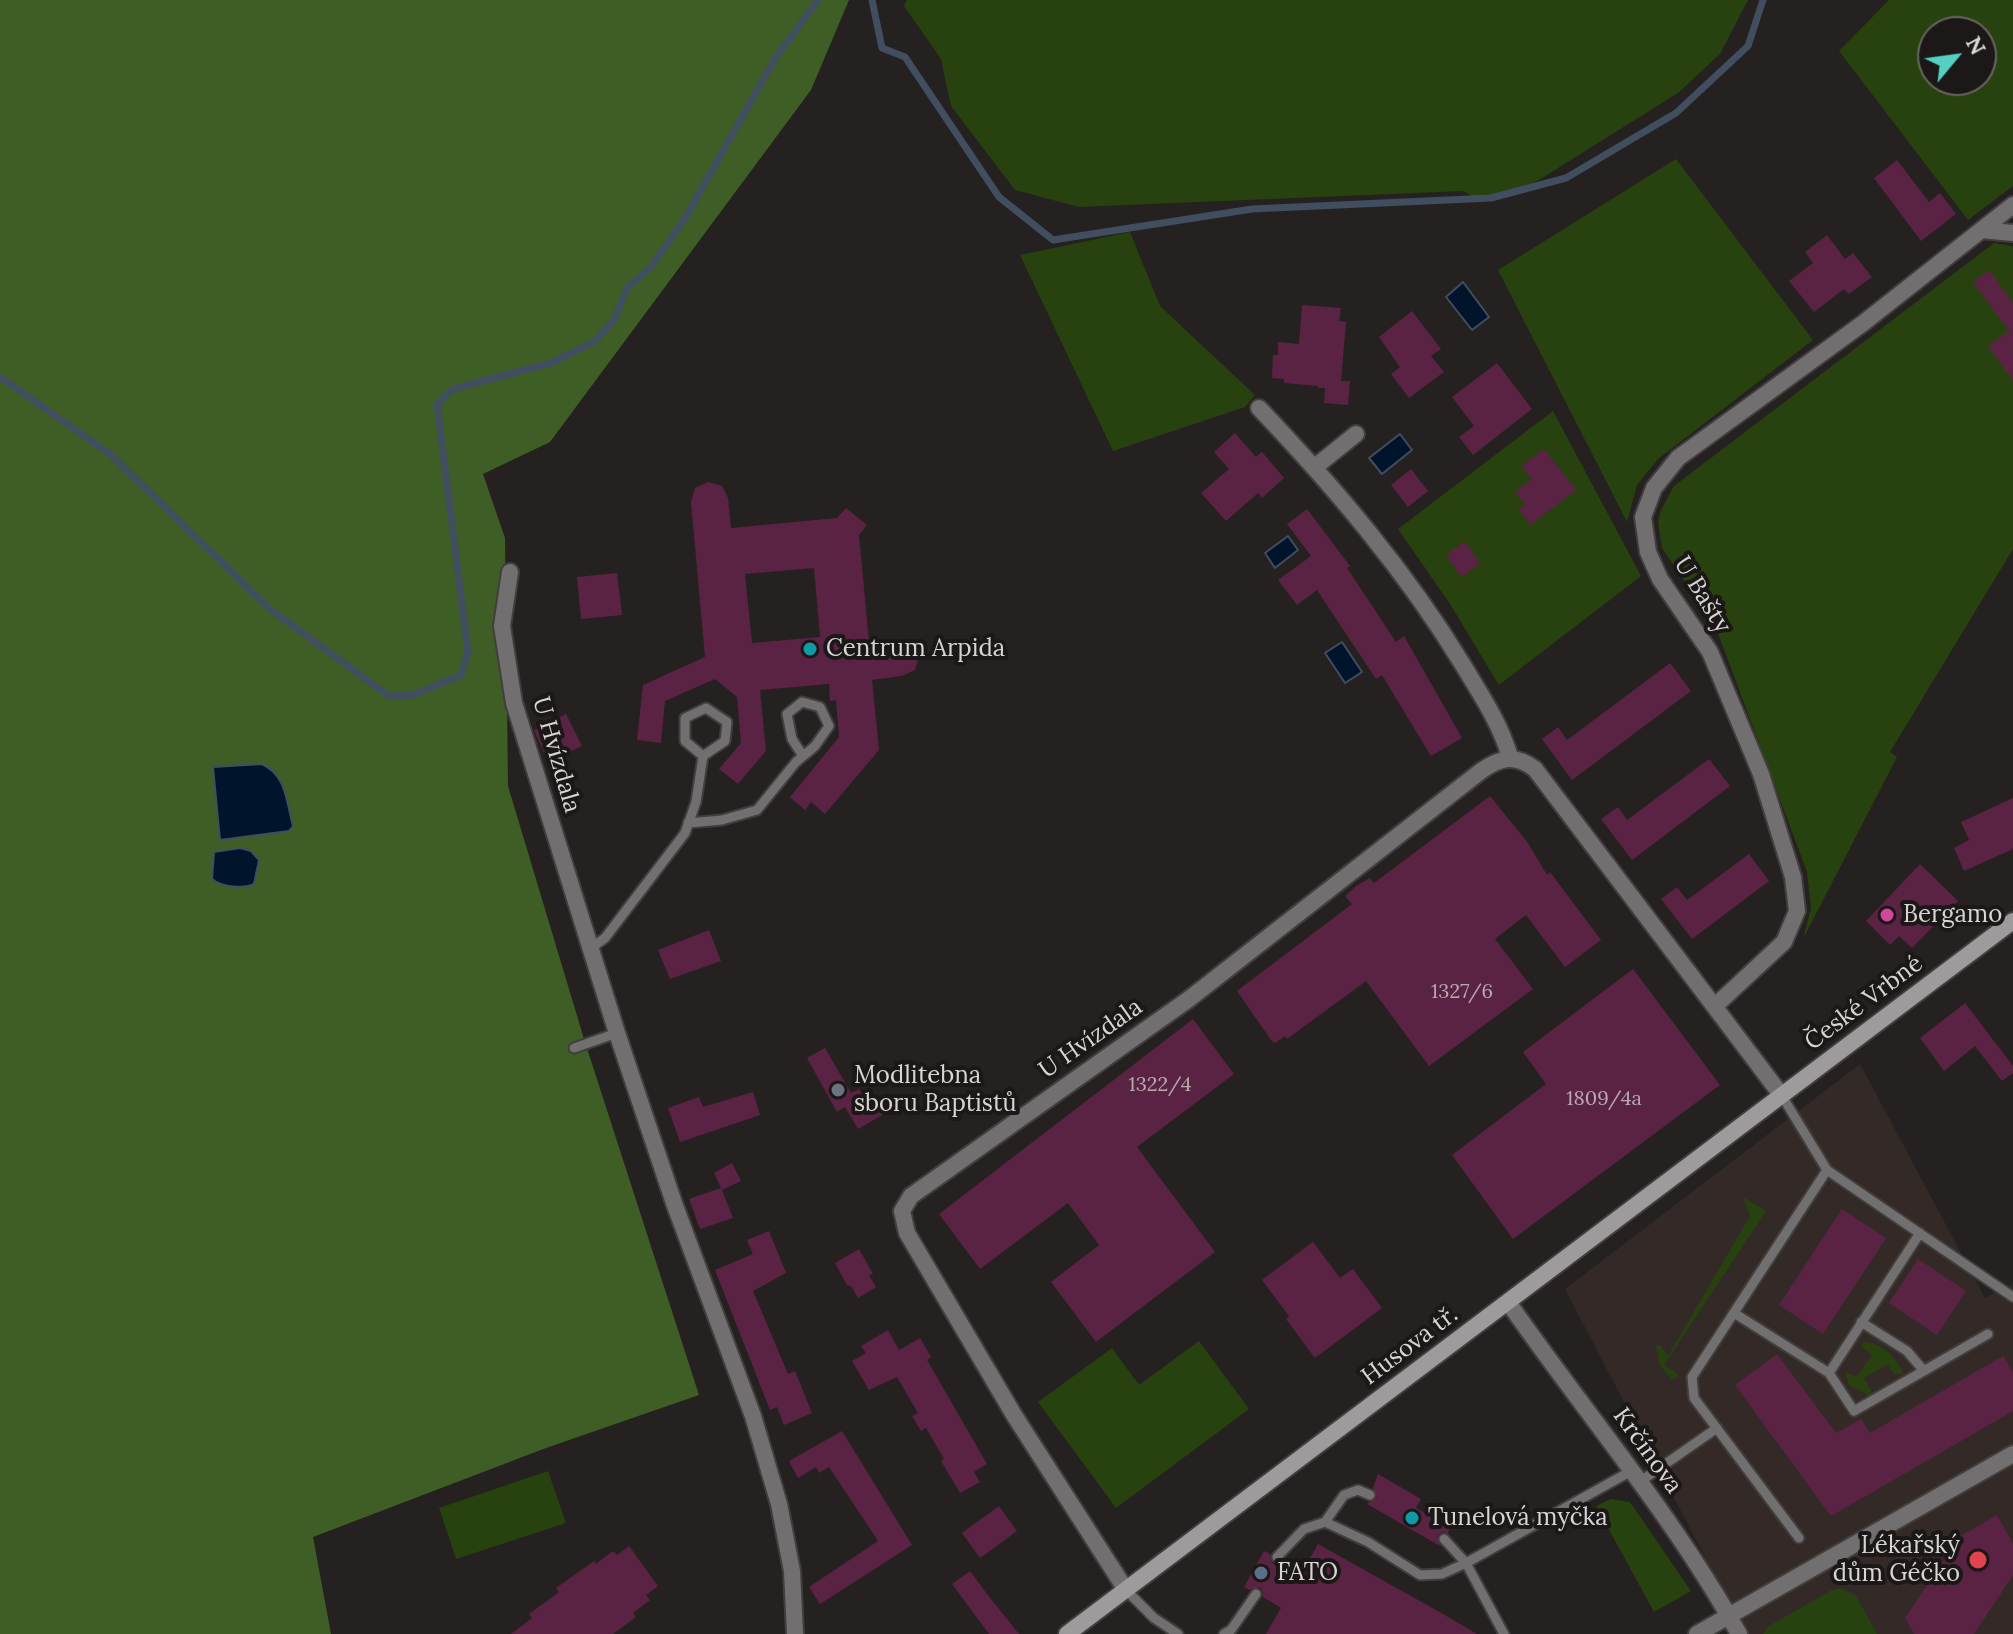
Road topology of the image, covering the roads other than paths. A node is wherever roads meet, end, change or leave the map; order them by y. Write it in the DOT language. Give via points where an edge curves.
graph roads {
  1 [pos="2013,205"];
  2 [pos="1982,230"];
  3 [pos="2013,233"];
  4 [pos="1259,408"];
  5 [pos="1356,434"];
  6 [pos="1315,467"];
  7 [pos="510,572"];
  8 [pos="703,756"];
  9 [pos="803,756"];
  10 [pos="1510,757"];
  11 [pos="688,823"];
  12 [pos="2013,921"];
  13 [pos="591,948"];
  14 [pos="1715,1006"];
  15 [pos="617,1033"];
  16 [pos="574,1048"];
  17 [pos="1782,1096"];
  18 [pos="1827,1170"];
  19 [pos="1920,1233"];
  20 [pos="2013,1297"];
  21 [pos="1508,1302"];
  22 [pos="1734,1313"];
  23 [pos="1861,1322"];
  24 [pos="1988,1334"];
  25 [pos="1924,1371"];
  26 [pos="1829,1373"];
  27 [pos="1717,1428"];
  28 [pos="2013,1454"];
  29 [pos="1637,1476"];
  30 [pos="1370,1495"];
  31 [pos="1325,1522"];
  32 [pos="1799,1538"];
  33 [pos="1444,1539"];
  34 [pos="1277,1557"];
  35 [pos="1466,1563"];
  36 [pos="1126,1590"];
  37 [pos="1256,1594"];
  38 [pos="1729,1616"];
  39 [pos="795,1634"];
  40 [pos="1067,1634"];
  41 [pos="1178,1634"];
  42 [pos="1224,1634"];
  43 [pos="1504,1634"];
  44 [pos="1697,1634"];
  45 [pos="1739,1634"];
  1 -- 2 [label="street, U Bašty"];
  2 -- 3 [label="street"];
  2 -- 14 [label="street, U Bašty" via="1678,458 1654,488 1643,517 1648,552 1660,579 1710,652 1761,774 1793,877 1797,911 1784,942"];
  4 -- 6 [label="street"];
  5 -- 6 [label="street"];
  6 -- 10 [label="street" via="1431,613 1502,731"];
  7 -- 13 [label="street, U Hvízdala" via="502,626 514,703"];
  8 -- 8 [label="lane" via="725,741 727,722 706,708 685,718 685,741"];
  8 -- 11 [label="lane"];
  9 -- 11 [label="lane" via="792,739 787,714 802,702 820,707 829,726 757,810"];
  10 -- 14 [label="street" via="1535,769"];
  10 -- 36 [label="street, U Hvízdala" via="1481,771 1189,999 911,1196 902,1211 907,1233 1014,1415"];
  11 -- 13 [label="lane" via="605,938"];
  12 -- 17 [label="street, České Vrbné"];
  13 -- 15 [label="street, U Hvízdala"];
  14 -- 17 [label="street"];
  15 -- 16 [label="lane"];
  15 -- 39 [label="street, U Hvízdala" via="753,1416 792,1571"];
  17 -- 18 [label="lane"];
  17 -- 21 [label="street, Husova tř."];
  18 -- 19 [label="lane"];
  18 -- 22 [label="lane"];
  19 -- 20 [label="lane"];
  19 -- 23 [label="lane"];
  21 -- 29 [label="street, Krčínova"];
  21 -- 36 [label="street, Husova tř."];
  22 -- 26 [label="lane"];
  22 -- 27 [label="lane" via="1692,1377 1694,1398"];
  23 -- 25 [label="lane" via="1907,1351"];
  23 -- 26 [label="lane"];
  24 -- 25 [label="lane"];
  25 -- 26 [label="lane" via="1854,1411"];
  27 -- 29 [label="lane"];
  27 -- 32 [label="lane"];
  28 -- 38 [label="street"];
  29 -- 35 [label="lane"];
  29 -- 38 [label="street, Krčínova"];
  30 -- 31 [label="lane" via="1358,1490 1344,1495"];
  31 -- 34 [label="lane" via="1304,1529"];
  31 -- 35 [label="lane" via="1420,1575 1442,1574"];
  33 -- 35 [label="lane"];
  35 -- 43 [label="lane"];
  36 -- 40 [label="street, Husova tř."];
  36 -- 41 [label="lane"];
  37 -- 42 [label="lane"];
  38 -- 44 [label="street"];
  38 -- 45 [label="street, Krčínova"];
}
